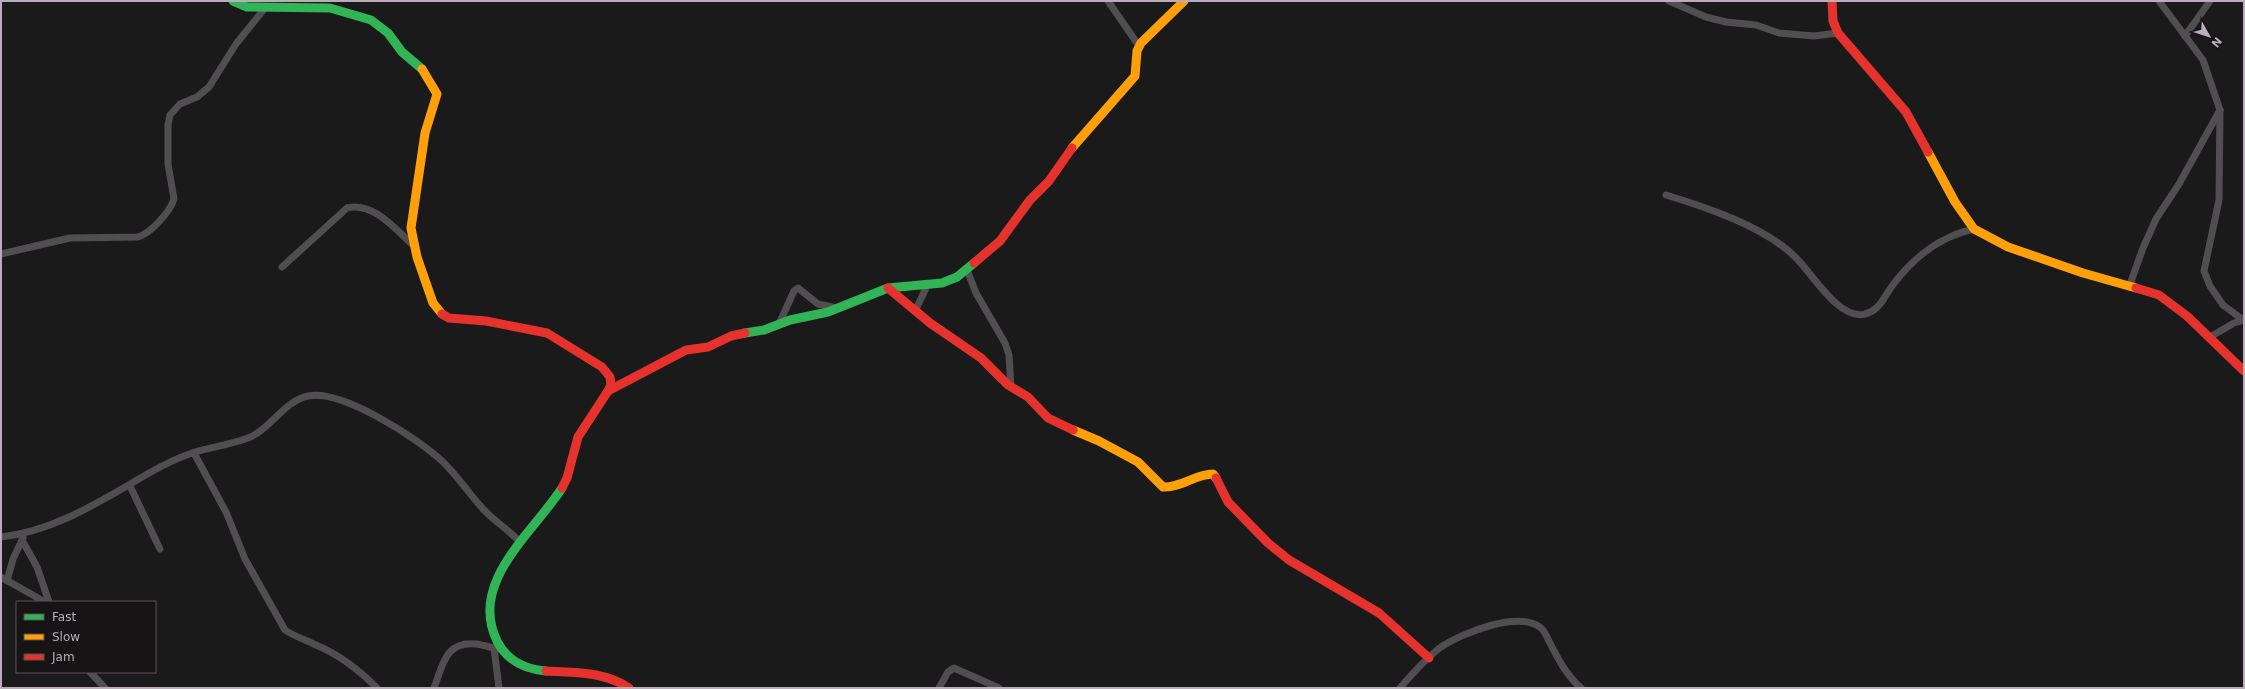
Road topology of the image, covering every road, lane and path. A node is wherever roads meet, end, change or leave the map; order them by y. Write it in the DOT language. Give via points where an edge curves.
graph roads {
  1 [pos="233,1"];
  2 [pos="1108,1"];
  3 [pos="1184,1"];
  4 [pos="1669,1"];
  5 [pos="1832,1"];
  6 [pos="2159,1"];
  7 [pos="2210,1"];
  8 [pos="265,8"];
  9 [pos="1838,32"];
  10 [pos="2185,36"];
  11 [pos="1139,46"];
  12 [pos="2220,110"];
  13 [pos="1666,195"];
  14 [pos="1974,229"];
  15 [pos="414,246"];
  16 [pos="1,254"];
  17 [pos="282,267"];
  18 [pos="967,270"];
  19 [pos="928,284"];
  20 [pos="2129,287"];
  21 [pos="888,288"];
  22 [pos="838,308"];
  23 [pos="915,311"];
  24 [pos="2244,320"];
  25 [pos="779,324"];
  26 [pos="2210,337"];
  27 [pos="2244,371"];
  28 [pos="608,375"];
  29 [pos="624,384"];
  30 [pos="1011,387"];
  31 [pos="608,391"];
  32 [pos="194,453"];
  33 [pos="130,486"];
  34 [pos="1,537"];
  35 [pos="23,537"];
  36 [pos="520,542"];
  37 [pos="160,549"];
  38 [pos="4,579"];
  39 [pos="43,601"];
  40 [pos="49,601"];
  41 [pos="497,648"];
  42 [pos="1429,658"];
  43 [pos="91,673"];
  44 [pos="105,688"];
  45 [pos="378,688"];
  46 [pos="434,688"];
  47 [pos="499,688"];
  48 [pos="629,688"];
  49 [pos="939,688"];
  50 [pos="999,688"];
  51 [pos="1400,688"];
  52 [pos="1581,688"];
  1 -- 8 [label="street" via="247,7"];
  2 -- 11 [label="street"];
  3 -- 11 [label="street" via="1142,40"];
  4 -- 9 [label="street" via="1726,22 1756,25 1779,33 1814,36"];
  5 -- 9 [label="street" via="1833,22"];
  6 -- 10 [label="street"];
  7 -- 10 [label="street"];
  8 -- 15 [label="street" via="330,8 371,20 388,33 402,52 425,72 437,94 437,101 425,133 411,228"];
  8 -- 16 [label="street" via="236,44 209,87 197,97 180,104 170,115 168,164 174,199 147,233 138,236 70,238"];
  9 -- 14 [label="street" via="1906,112 1955,202"];
  10 -- 12 [label="street" via="2203,60"];
  11 -- 18 [label="street" via="1136,55 1138,71 1135,76 1080,138 1000,241"];
  12 -- 20 [label="street" via="2179,184 2156,219"];
  12 -- 24 [label="street" via="2219,200 2204,271 2210,286 2223,305"];
  13 -- 14 [label="street" via="1702,206 1772,239 1798,260 1832,300 1846,311 1859,316 1877,307 1892,286 1931,247 1945,238"];
  14 -- 20 [label="street" via="2008,247"];
  15 -- 17 [label="street" via="371,210 357,205 347,208"];
  15 -- 28 [label="street" via="433,303 441,314 449,318 486,321 547,333 594,361"];
  18 -- 19 [label="street" via="950,281"];
  18 -- 30 [label="street" via="976,293 1005,343 1009,355"];
  19 -- 21 [label="street"];
  19 -- 23 [label="street"];
  20 -- 26 [label="street" via="2159,295"];
  21 -- 22 [label="street"];
  21 -- 23 [label="street"];
  22 -- 25 [label="street"];
  22 -- 25 [label="street" via="818,304 798,288 794,291"];
  23 -- 30 [label="street" via="981,358"];
  24 -- 26 [label="street"];
  25 -- 29 [label="street" via="764,330 731,336 708,347 686,350 665,359"];
  26 -- 27 [label="street"];
  28 -- 29 [label="street"];
  28 -- 31 [label="street" via="611,385"];
  29 -- 31 [label="street"];
  30 -- 42 [label="street" via="1028,397 1044,414 1060,425 1099,441 1138,462 1163,486 1172,487 1200,475 1213,474 1228,502 1268,543 1289,560 1379,613"];
  31 -- 36 [label="street" via="579,433 566,481"];
  32 -- 33 [label="street" via="172,461"];
  32 -- 36 [label="street" via="249,437 266,428 286,408 301,398 327,395 372,414 429,450 454,474 481,507"];
  32 -- 45 [label="street" via="226,512 245,559 285,630 334,655"];
  33 -- 35 [label="street"];
  33 -- 37 [label="street"];
  34 -- 35 [label="street"];
  35 -- 38 [label="street"];
  35 -- 40 [label="street" via="38,568"];
  36 -- 41 [label="street" via="495,583 490,599"];
  38 -- 39 [label="street"];
  41 -- 46 [label="street" via="474,644 452,649 447,654"];
  41 -- 47 [label="street"];
  41 -- 48 [label="street" via="516,663 527,667 608,676"];
  42 -- 51 [label="street"];
  42 -- 52 [label="street" via="1441,647 1474,631 1504,622 1525,620 1542,628 1560,664"];
  43 -- 44 [label="street"];
  49 -- 50 [label="street" via="948,672 954,668"];
}
